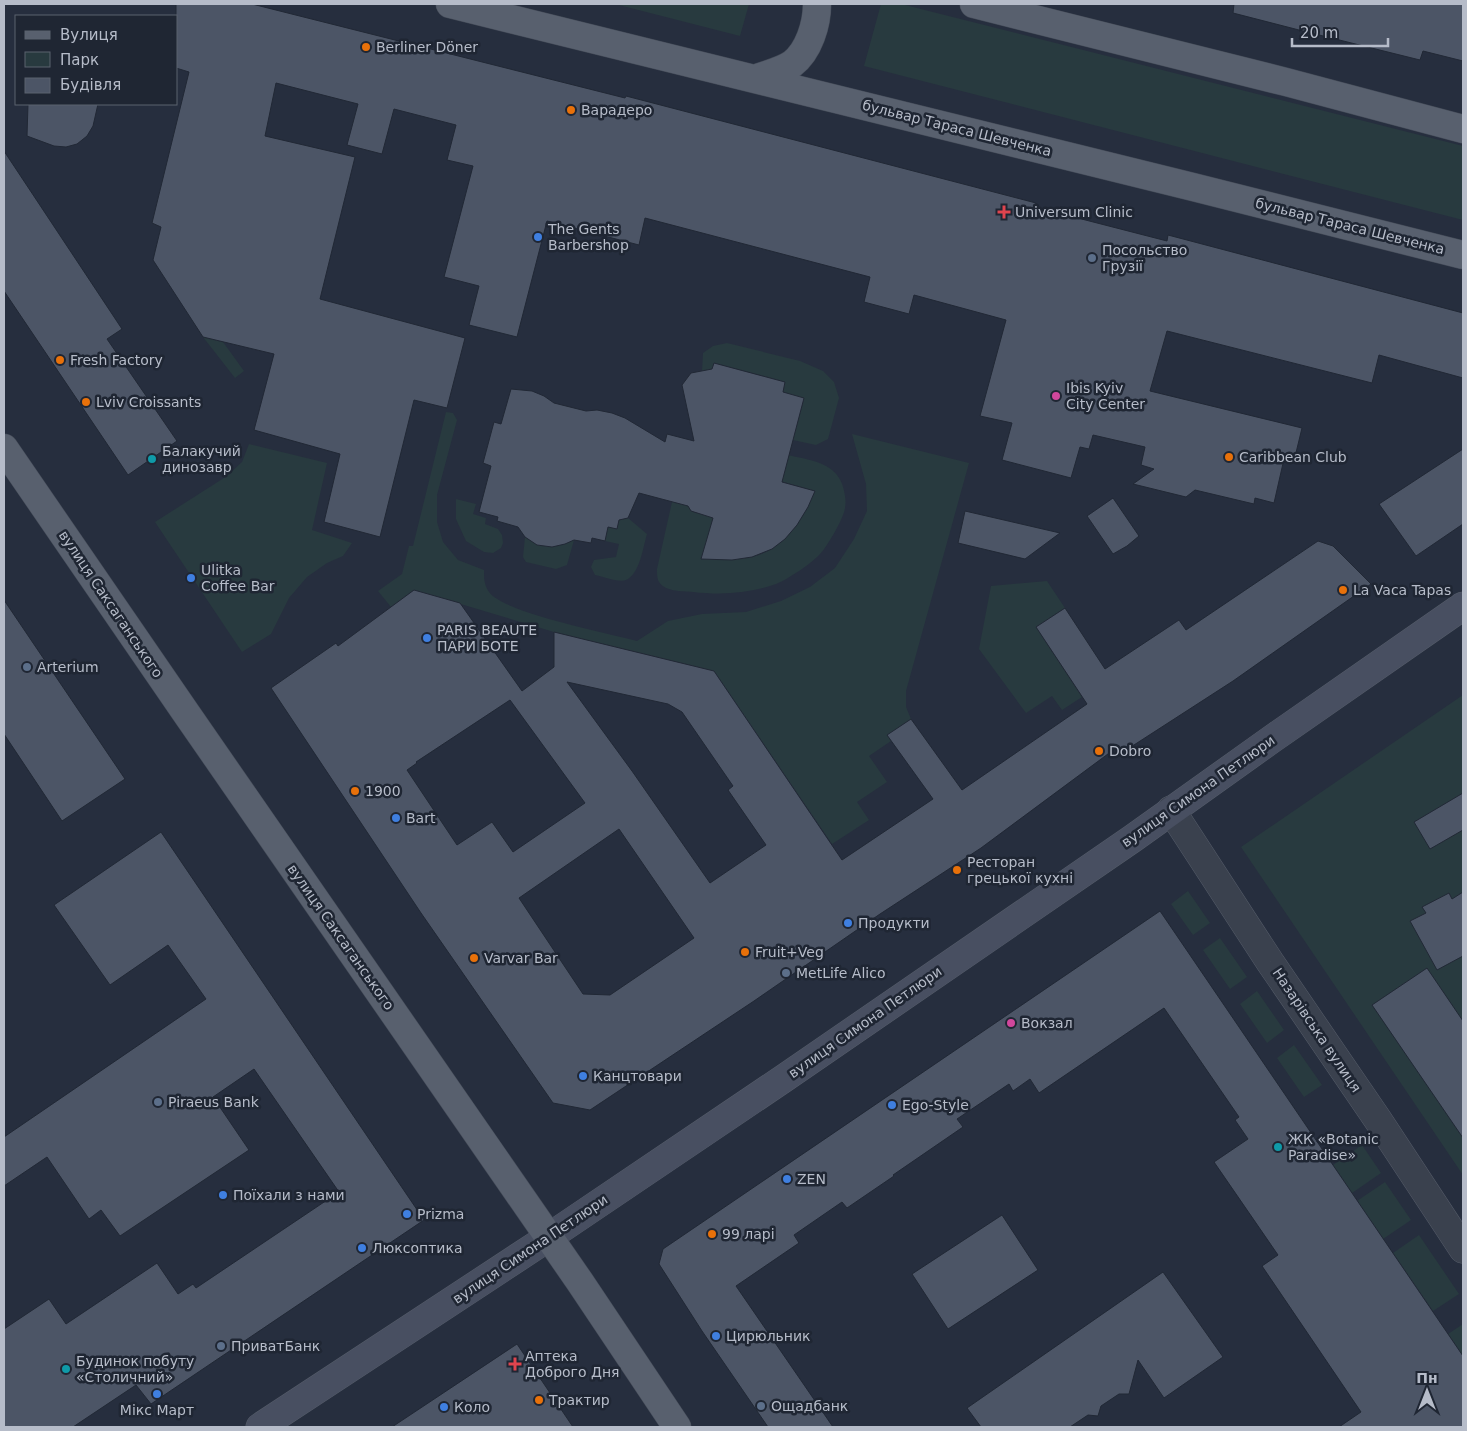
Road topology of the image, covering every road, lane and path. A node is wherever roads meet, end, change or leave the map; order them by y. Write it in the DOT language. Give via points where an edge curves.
graph roads {
  1 [pos="450,4"];
  2 [pos="817,4"];
  3 [pos="974,4"];
  4 [pos="755,79"];
  5 [pos="1463,129"];
  6 [pos="1463,255"];
  7 [pos="4,448"];
  8 [pos="1463,606"];
  9 [pos="1171,810"];
  10 [pos="549,1237"];
  11 [pos="1463,1249"];
  12 [pos="260,1427"];
  13 [pos="677,1427"];
  1 -- 4 [label="main road, бульвар Тараса Шевченка"];
  2 -- 4 [label="main road" via="817,18 807,46 792,64"];
  3 -- 5 [label="main road"];
  4 -- 6 [label="main road, бульвар Тараса Шевченка"];
  7 -- 10 [label="main road, вулиця Саксаганського"];
  8 -- 9 [label="main road, вулиця Симона Петлюри"];
  9 -- 10 [label="main road, вулиця Симона Петлюри" via="804,1065"];
  9 -- 11 [label="street, Назарівська вулиця"];
  10 -- 12 [label="main road, вулиця Симона Петлюри"];
  10 -- 13 [label="main road, вулиця Саксаганського"];
}
